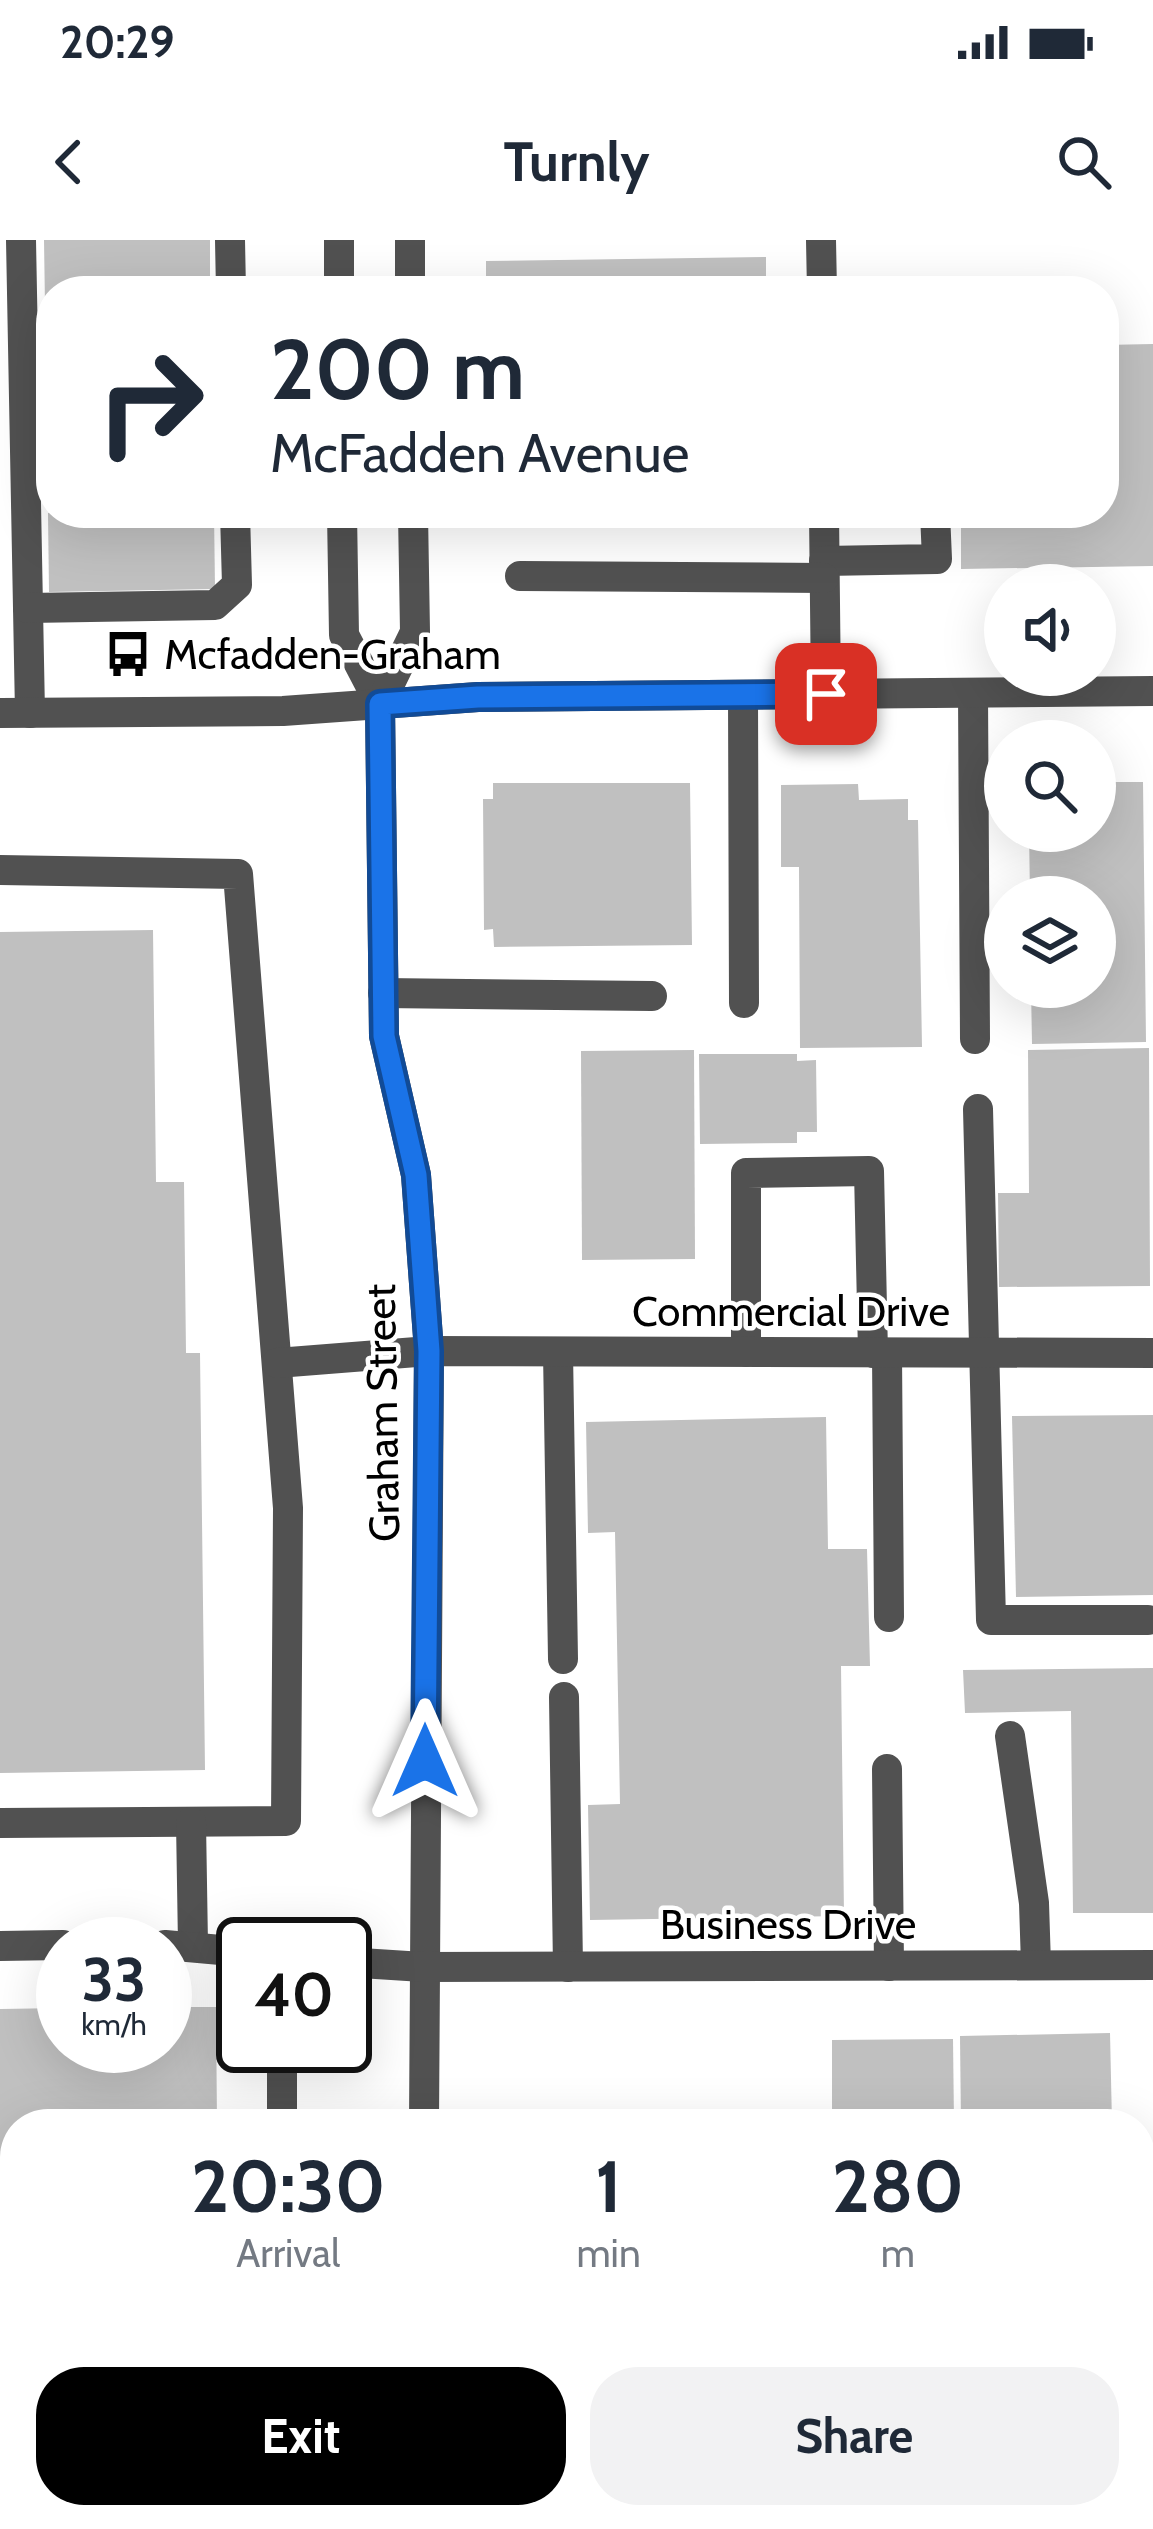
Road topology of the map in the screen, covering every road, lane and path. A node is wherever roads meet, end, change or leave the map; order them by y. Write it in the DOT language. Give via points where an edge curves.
graph roads {
  1 [pos="22,240"];
  2 [pos="230,240"];
  3 [pos="339,240"];
  4 [pos="410,240"];
  5 [pos="821,240"];
  6 [pos="231,276"];
  7 [pos="339,276"];
  8 [pos="410,276"];
  9 [pos="822,276"];
  10 [pos="235,528"];
  11 [pos="342,528"];
  12 [pos="413,528"];
  13 [pos="824,528"];
  14 [pos="936,528"];
  15 [pos="824,570"];
  16 [pos="520,576"];
  17 [pos="28,608"];
  18 [pos="1153,691"];
  19 [pos="973,692"];
  20 [pos="826,694"];
  21 [pos="742,695"];
  22 [pos="380,704"];
  23 [pos="15,713"];
  24 [pos="0,870"];
  25 [pos="382,993"];
  26 [pos="652,996"];
  27 [pos="744,1003"];
  28 [pos="975,1039"];
  29 [pos="978,1108"];
  30 [pos="429,1351"];
  31 [pos="558,1352"];
  32 [pos="746,1352"];
  33 [pos="1153,1353"];
  34 [pos="880,1354"];
  35 [pos="984,1354"];
  36 [pos="277,1364"];
  37 [pos="890,1617"];
  38 [pos="1148,1620"];
  39 [pos="563,1659"];
  40 [pos="564,1697"];
  41 [pos="1010,1736"];
  42 [pos="886,1769"];
  43 [pos="191,1822"];
  44 [pos="0,1823"];
  45 [pos="182,1917"];
  46 [pos="0,1946"];
  47 [pos="36,1946"];
  48 [pos="372,1964"];
  49 [pos="1036,1965"];
  50 [pos="1153,1965"];
  51 [pos="890,1966"];
  52 [pos="423,1967"];
  53 [pos="568,1967"];
  54 [pos="282,2073"];
  55 [pos="282,2109"];
  56 [pos="424,2109"];
  1 -- 17 [label="street"];
  2 -- 6 [label="street"];
  3 -- 7 [label="street"];
  4 -- 8 [label="street"];
  5 -- 9 [label="street"];
  10 -- 17 [label="street" via="237,585 214,605"];
  11 -- 22 [label="street, Graham Street" via="344,635"];
  12 -- 22 [label="street, Graham Street" via="415,632"];
  13 -- 15 [label="street"];
  14 -- 15 [label="street" via="937,559"];
  15 -- 16 [label="street"];
  15 -- 20 [label="street"];
  17 -- 23 [label="street"];
  18 -- 19 [label="street"];
  19 -- 20 [label="street"];
  19 -- 28 [label="street"];
  20 -- 21 [label="street"];
  21 -- 22 [label="street"];
  21 -- 27 [label="street"];
  22 -- 23 [label="street"];
  22 -- 25 [label="street, Graham Street"];
  24 -- 36 [label="street" via="238,874"];
  25 -- 26 [label="street"];
  25 -- 30 [label="street, Graham Street" via="416,1175"];
  29 -- 35 [label="street"];
  30 -- 31 [label="street, Commercial Drive"];
  30 -- 36 [label="street, Commercial Drive"];
  30 -- 52 [label="street, Graham Street"];
  31 -- 32 [label="street, Commercial Drive"];
  31 -- 39 [label="street"];
  32 -- 34 [label="street, Commercial Drive"];
  32 -- 34 [label="street" via="746,1173 869,1171"];
  33 -- 35 [label="street, Commercial Drive"];
  34 -- 35 [label="street, Commercial Drive"];
  34 -- 37 [label="street"];
  35 -- 38 [label="street" via="991,1620"];
  36 -- 43 [label="street" via="288,1508 286,1821"];
  40 -- 53 [label="street"];
  41 -- 49 [label="street"];
  42 -- 51 [label="street"];
  43 -- 44 [label="street"];
  43 -- 45 [label="street"];
  46 -- 47 [label="street"];
  48 -- 52 [label="street, Business Drive"];
  49 -- 50 [label="street, Business Drive"];
  49 -- 51 [label="street, Business Drive"];
  51 -- 53 [label="street, Business Drive"];
  52 -- 53 [label="street, Business Drive"];
  52 -- 56 [label="street, Graham Street"];
  54 -- 55 [label="street"];
}
